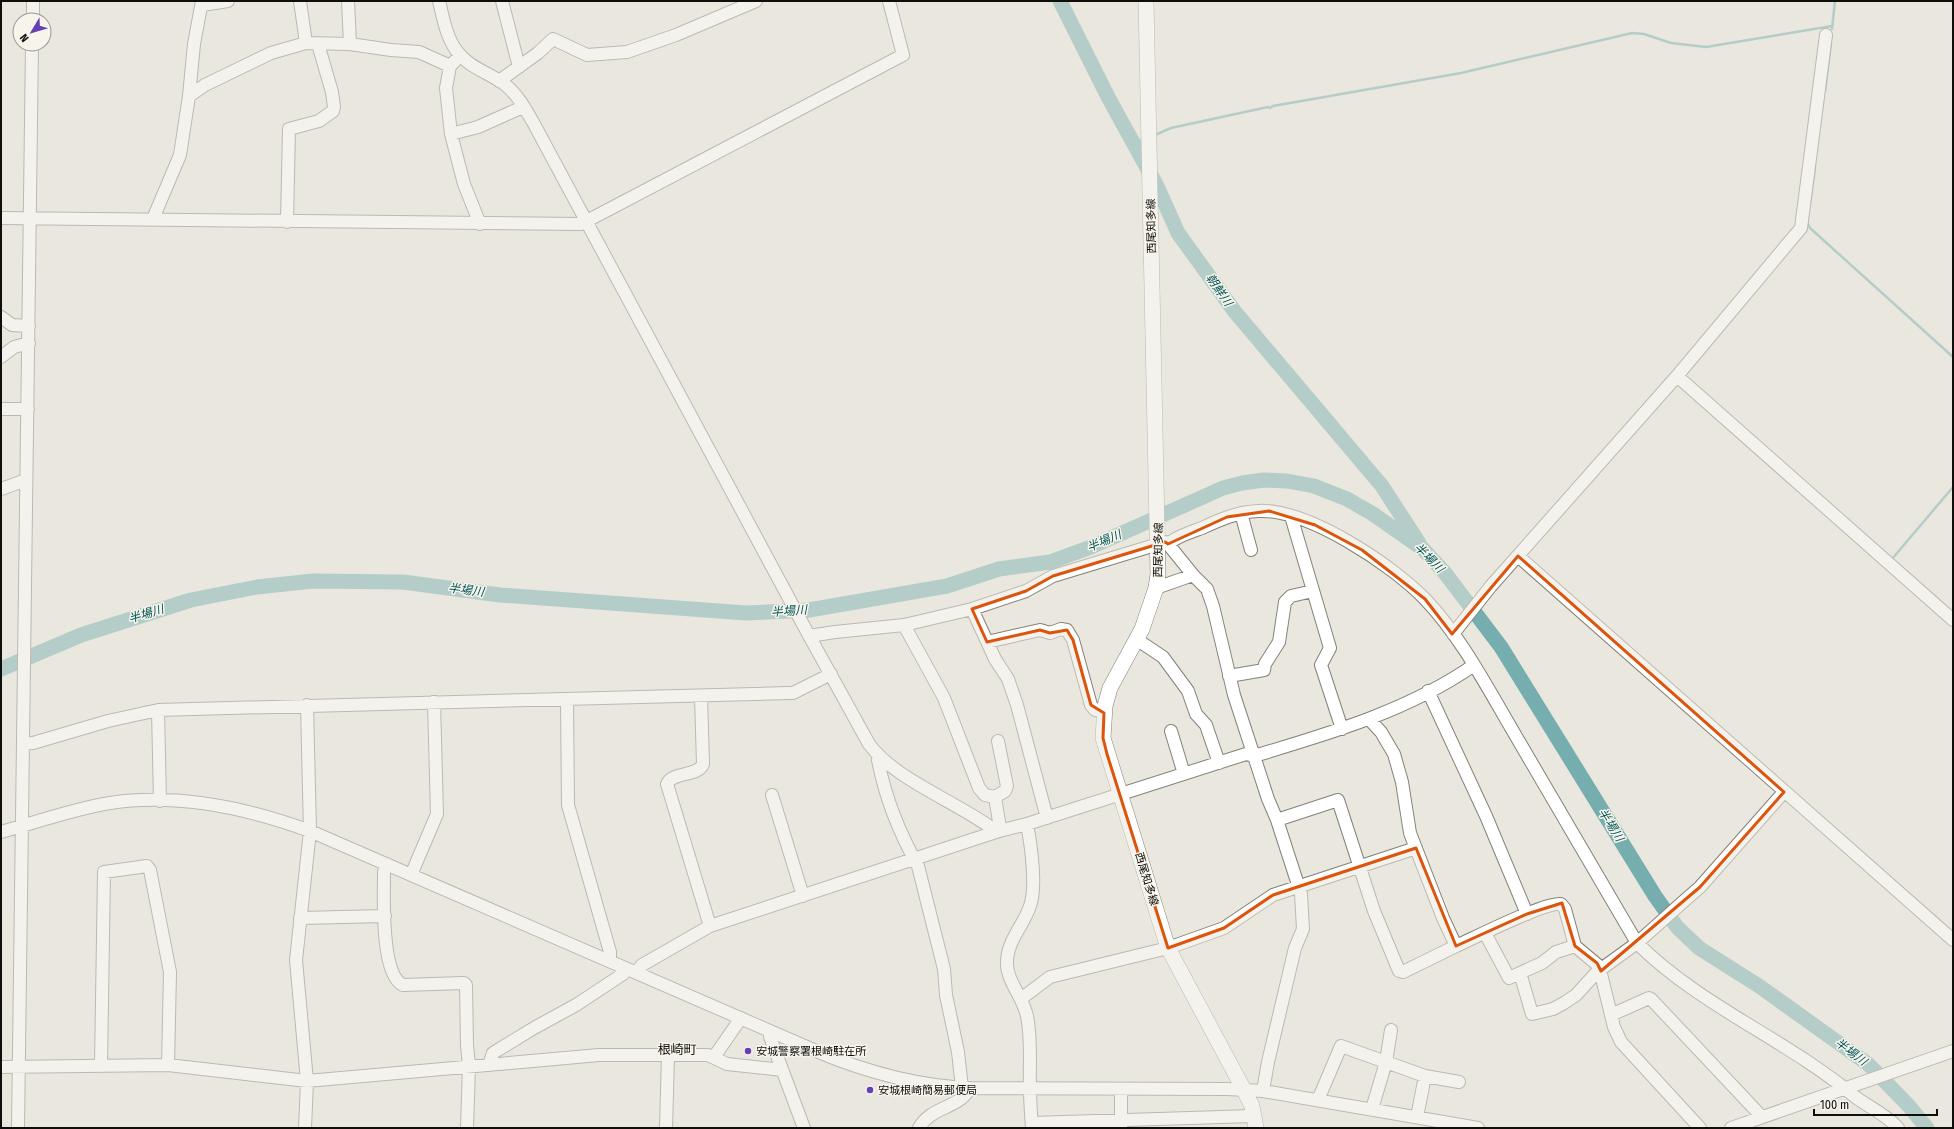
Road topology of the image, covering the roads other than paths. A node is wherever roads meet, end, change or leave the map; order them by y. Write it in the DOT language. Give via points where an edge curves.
graph roads {
  1 [pos="33,1"];
  2 [pos="228,1"];
  3 [pos="300,1"];
  4 [pos="348,1"];
  5 [pos="439,1"];
  6 [pos="502,1"];
  7 [pos="756,1"];
  8 [pos="889,1"];
  9 [pos="1146,1"];
  10 [pos="202,3"];
  11 [pos="33,12"];
  12 [pos="1826,35"];
  13 [pos="312,43"];
  14 [pos="350,44"];
  15 [pos="32,52"];
  16 [pos="460,56"];
  17 [pos="450,66"];
  18 [pos="519,67"];
  19 [pos="499,81"];
  20 [pos="189,96"];
  21 [pos="523,106"];
  22 [pos="451,134"];
  23 [pos="1,218"];
  24 [pos="30,218"];
  25 [pos="155,220"];
  26 [pos="288,222"];
  27 [pos="588,222"];
  28 [pos="480,224"];
  29 [pos="1,317"];
  30 [pos="29,326"];
  31 [pos="29,343"];
  32 [pos="1,357"];
  33 [pos="1677,376"];
  34 [pos="1,409"];
  35 [pos="28,409"];
  36 [pos="26,480"];
  37 [pos="1,489"];
  38 [pos="1241,513"];
  39 [pos="1291,516"];
  40 [pos="1162,540"];
  41 [pos="1251,550"];
  42 [pos="1518,556"];
  43 [pos="1193,575"];
  44 [pos="1156,588"];
  45 [pos="1314,591"];
  46 [pos="972,609"];
  47 [pos="1953,620"];
  48 [pos="904,625"];
  49 [pos="1454,632"];
  50 [pos="808,633"];
  51 [pos="1136,639"];
  52 [pos="987,642"];
  53 [pos="1474,665"];
  54 [pos="831,674"];
  55 [pos="1229,676"];
  56 [pos="1428,691"];
  57 [pos="701,696"];
  58 [pos="567,700"];
  59 [pos="434,702"];
  60 [pos="307,705"];
  61 [pos="158,710"];
  62 [pos="1104,712"];
  63 [pos="1369,719"];
  64 [pos="1342,730"];
  65 [pos="1170,731"];
  66 [pos="998,741"];
  67 [pos="23,744"];
  68 [pos="879,756"];
  69 [pos="1254,756"];
  70 [pos="1219,763"];
  71 [pos="1184,774"];
  72 [pos="1784,792"];
  73 [pos="772,795"];
  74 [pos="1121,795"];
  75 [pos="995,797"];
  76 [pos="160,801"];
  77 [pos="1047,818"];
  78 [pos="1277,820"];
  79 [pos="1027,824"];
  80 [pos="22,826"];
  81 [pos="310,831"];
  82 [pos="999,831"];
  83 [pos="1,832"];
  84 [pos="1416,848"];
  85 [pos="915,860"];
  86 [pos="387,864"];
  87 [pos="1359,866"];
  88 [pos="411,875"];
  89 [pos="1299,887"];
  90 [pos="804,896"];
  91 [pos="1527,914"];
  92 [pos="385,916"];
  93 [pos="300,918"];
  94 [pos="710,926"];
  95 [pos="1485,933"];
  96 [pos="1953,940"];
  97 [pos="1639,941"];
  98 [pos="1456,946"];
  99 [pos="1575,946"];
  100 [pos="1168,948"];
  101 [pos="610,961"];
  102 [pos="631,970"];
  103 [pos="1600,970"];
  104 [pos="1520,973"];
  105 [pos="1022,998"];
  106 [pos="1611,1015"];
  107 [pos="741,1018"];
  108 [pos="1391,1030"];
  109 [pos="770,1031"];
  110 [pos="1953,1051"];
  111 [pos="668,1056"];
  112 [pos="714,1057"];
  113 [pos="1386,1062"];
  114 [pos="168,1065"];
  115 [pos="489,1065"];
  116 [pos="101,1066"];
  117 [pos="469,1066"];
  118 [pos="1,1067"];
  119 [pos="19,1067"];
  120 [pos="782,1070"];
  121 [pos="1425,1076"];
  122 [pos="307,1081"];
  123 [pos="1459,1082"];
  124 [pos="1848,1087"];
  125 [pos="966,1088"];
  126 [pos="1030,1088"];
  127 [pos="1121,1089"];
  128 [pos="1244,1090"];
  129 [pos="1263,1091"];
  130 [pos="1318,1100"];
  131 [pos="1372,1109"];
  132 [pos="1417,1117"];
  133 [pos="1762,1117"];
  134 [pos="1254,1122"];
  135 [pos="1032,1125"];
  136 [pos="1063,1125"];
  137 [pos="1121,1125"];
  138 [pos="18,1128"];
  139 [pos="305,1128"];
  140 [pos="467,1128"];
  141 [pos="666,1128"];
  142 [pos="804,1128"];
  143 [pos="919,1128"];
  144 [pos="1478,1128"];
  145 [pos="1700,1128"];
  146 [pos="1731,1128"];
  147 [pos="1898,1128"];
  1 -- 11 [label="street"];
  2 -- 10 [label="street"];
  3 -- 13 [label="street"];
  4 -- 14 [label="street"];
  5 -- 16 [label="street" via="451,42"];
  6 -- 18 [label="street"];
  7 -- 18 [label="street" via="676,35 627,52 587,55 553,39"];
  8 -- 27 [label="street" via="903,55"];
  9 -- 40 [label="main road, 西尾知多線" via="1158,492"];
  10 -- 20 [label="street" via="194,44"];
  12 -- 33 [label="street" via="1802,228"];
  13 -- 14 [label="street"];
  13 -- 20 [label="street" via="271,52 205,85"];
  13 -- 26 [label="street" via="332,92 334,107 330,115 319,121 289,129"];
  14 -- 17 [label="street" via="419,52"];
  15 -- 24 [label="street"];
  16 -- 17 [label="street"];
  16 -- 19 [label="street" via="473,67"];
  17 -- 22 [label="street" via="446,88"];
  18 -- 19 [label="street"];
  19 -- 21 [label="street"];
  20 -- 25 [label="street" via="180,155 155,214"];
  21 -- 22 [label="street" via="490,122"];
  21 -- 27 [label="street"];
  22 -- 28 [label="street" via="464,184"];
  23 -- 24 [label="street"];
  24 -- 25 [label="street"];
  24 -- 30 [label="street"];
  25 -- 26 [label="street"];
  26 -- 28 [label="street"];
  27 -- 28 [label="street"];
  27 -- 50 [label="street"];
  29 -- 30 [label="street" via="12,325"];
  30 -- 31 [label="street"];
  31 -- 32 [label="street" via="14,347"];
  31 -- 35 [label="street"];
  33 -- 42 [label="street"];
  33 -- 47 [label="street"];
  34 -- 35 [label="street"];
  35 -- 36 [label="street"];
  36 -- 37 [label="street"];
  36 -- 67 [label="street"];
  38 -- 39 [label="street" via="1269,511"];
  38 -- 40 [label="street"];
  38 -- 41 [label="street"];
  39 -- 45 [label="street"];
  39 -- 49 [label="street" via="1339,537 1381,564 1424,599"];
  40 -- 43 [label="street"];
  40 -- 44 [label="main road, 西尾知多線"];
  40 -- 46 [label="street" via="1053,576 1026,591"];
  42 -- 49 [label="street"];
  42 -- 72 [label="street"];
  43 -- 44 [label="street"];
  43 -- 55 [label="street" via="1207,589"];
  44 -- 51 [label="main road, 西尾知多線"];
  45 -- 55 [label="street" via="1291,596 1285,602 1279,642 1264,670"];
  45 -- 64 [label="street" via="1330,648 1321,665"];
  46 -- 48 [label="street"];
  46 -- 52 [label="street"];
  48 -- 50 [label="street"];
  48 -- 75 [label="street" via="944,698 979,788 985,795"];
  49 -- 53 [label="street"];
  50 -- 54 [label="street"];
  51 -- 62 [label="main road, 西尾知多線" via="1110,688"];
  51 -- 70 [label="street" via="1163,656 1188,691 1196,714 1206,725"];
  52 -- 62 [label="street" via="1040,630 1050,633 1061,629 1067,630 1073,640 1091,705 1095,710"];
  52 -- 77 [label="street" via="1008,679 1017,705"];
  53 -- 56 [label="street"];
  53 -- 97 [label="street"];
  54 -- 57 [label="street" via="793,692"];
  54 -- 68 [label="street" via="864,735"];
  55 -- 69 [label="street"];
  56 -- 63 [label="street"];
  56 -- 91 [label="street" via="1486,816"];
  57 -- 58 [label="street"];
  57 -- 94 [label="street" via="704,764 699,769 670,780 667,784"];
  58 -- 59 [label="street"];
  58 -- 101 [label="street" via="568,805 610,952"];
  59 -- 60 [label="street"];
  59 -- 88 [label="street" via="437,814"];
  60 -- 61 [label="street"];
  60 -- 81 [label="street"];
  61 -- 67 [label="street"];
  61 -- 76 [label="street"];
  62 -- 74 [label="main road, 西尾知多線" via="1103,738"];
  63 -- 64 [label="street"];
  63 -- 84 [label="street" via="1381,732 1394,754 1402,782 1408,825"];
  64 -- 69 [label="street"];
  65 -- 71 [label="street"];
  66 -- 75 [label="street" via="1007,786 1005,791"];
  67 -- 80 [label="street"];
  68 -- 82 [label="street" via="896,770"];
  68 -- 85 [label="street" via="885,790"];
  69 -- 70 [label="street" via="1246,754"];
  69 -- 78 [label="street"];
  70 -- 71 [label="street"];
  71 -- 74 [label="street"];
  72 -- 96 [label="street"];
  72 -- 97 [label="street" via="1700,886"];
  73 -- 90 [label="street"];
  74 -- 77 [label="street"];
  74 -- 100 [label="main road, 西尾知多線"];
  75 -- 82 [label="street"];
  76 -- 80 [label="street" via="104,804"];
  76 -- 81 [label="street" via="244,810"];
  77 -- 79 [label="street"];
  78 -- 87 [label="street" via="1338,800"];
  78 -- 89 [label="street"];
  79 -- 82 [label="street"];
  79 -- 105 [label="street" via="1032,863 1032,898 1010,948 1007,964 1010,976"];
  80 -- 83 [label="street"];
  80 -- 119 [label="street"];
  81 -- 86 [label="street"];
  81 -- 93 [label="street"];
  82 -- 85 [label="street"];
  84 -- 87 [label="street"];
  84 -- 98 [label="street"];
  85 -- 90 [label="street"];
  85 -- 125 [label="street" via="944,969 946,994"];
  86 -- 88 [label="street"];
  86 -- 92 [label="street" via="384,872"];
  87 -- 89 [label="street"];
  87 -- 98 [label="street" via="1374,911 1399,971 1403,972"];
  88 -- 101 [label="street"];
  89 -- 100 [label="street" via="1273,895 1224,928"];
  89 -- 129 [label="street" via="1303,929 1295,948"];
  90 -- 94 [label="street"];
  91 -- 95 [label="street"];
  91 -- 99 [label="street" via="1561,904 1565,909"];
  92 -- 93 [label="street"];
  92 -- 117 [label="street" via="386,947 397,981 403,985 466,985"];
  93 -- 122 [label="street" via="296,967"];
  94 -- 102 [label="street"];
  95 -- 98 [label="street"];
  95 -- 104 [label="street" via="1509,978"];
  97 -- 103 [label="street"];
  97 -- 124 [label="street" via="1649,955 1690,987"];
  99 -- 103 [label="street" via="1597,963"];
  99 -- 104 [label="street" via="1556,952 1542,963"];
  100 -- 105 [label="street" via="1050,977"];
  100 -- 128 [label="main road, 西尾知多線"];
  101 -- 102 [label="street"];
  102 -- 107 [label="street"];
  102 -- 115 [label="street" via="493,1053"];
  103 -- 104 [label="street" via="1564,1003 1532,1014"];
  103 -- 106 [label="street"];
  105 -- 126 [label="street" via="1030,1038"];
  106 -- 133 [label="street" via="1648,998 1652,999"];
  106 -- 145 [label="street" via="1614,1027 1626,1048"];
  107 -- 109 [label="street"];
  107 -- 112 [label="street"];
  108 -- 113 [label="street"];
  109 -- 120 [label="street"];
  109 -- 125 [label="street" via="845,1062 898,1079"];
  110 -- 124 [label="street"];
  111 -- 112 [label="street"];
  111 -- 115 [label="street" via="599,1055"];
  111 -- 141 [label="street"];
  112 -- 120 [label="street" via="727,1064"];
  113 -- 121 [label="street"];
  113 -- 130 [label="street" via="1341,1046"];
  113 -- 131 [label="street"];
  114 -- 116 [label="street"];
  114 -- 116 [label="street" via="170,972 150,870 147,866 104,872"];
  114 -- 122 [label="street"];
  115 -- 117 [label="street"];
  116 -- 119 [label="street"];
  117 -- 122 [label="street"];
  117 -- 140 [label="street"];
  118 -- 119 [label="street"];
  119 -- 138 [label="street"];
  120 -- 142 [label="street"];
  121 -- 123 [label="street"];
  121 -- 132 [label="street"];
  122 -- 139 [label="street"];
  124 -- 133 [label="street"];
  124 -- 147 [label="street"];
  125 -- 126 [label="street"];
  125 -- 143 [label="street" via="961,1100 930,1116"];
  126 -- 127 [label="street"];
  126 -- 135 [label="street"];
  127 -- 128 [label="street"];
  127 -- 137 [label="street"];
  128 -- 129 [label="street"];
  128 -- 134 [label="main road, 西尾知多線" via="1252,1106"];
  129 -- 130 [label="street"];
  130 -- 131 [label="street"];
  131 -- 132 [label="street"];
  132 -- 144 [label="street"];
  133 -- 146 [label="street"];
  134 -- 137 [label="street"];
  135 -- 136 [label="street"];
  136 -- 137 [label="street"];
}
